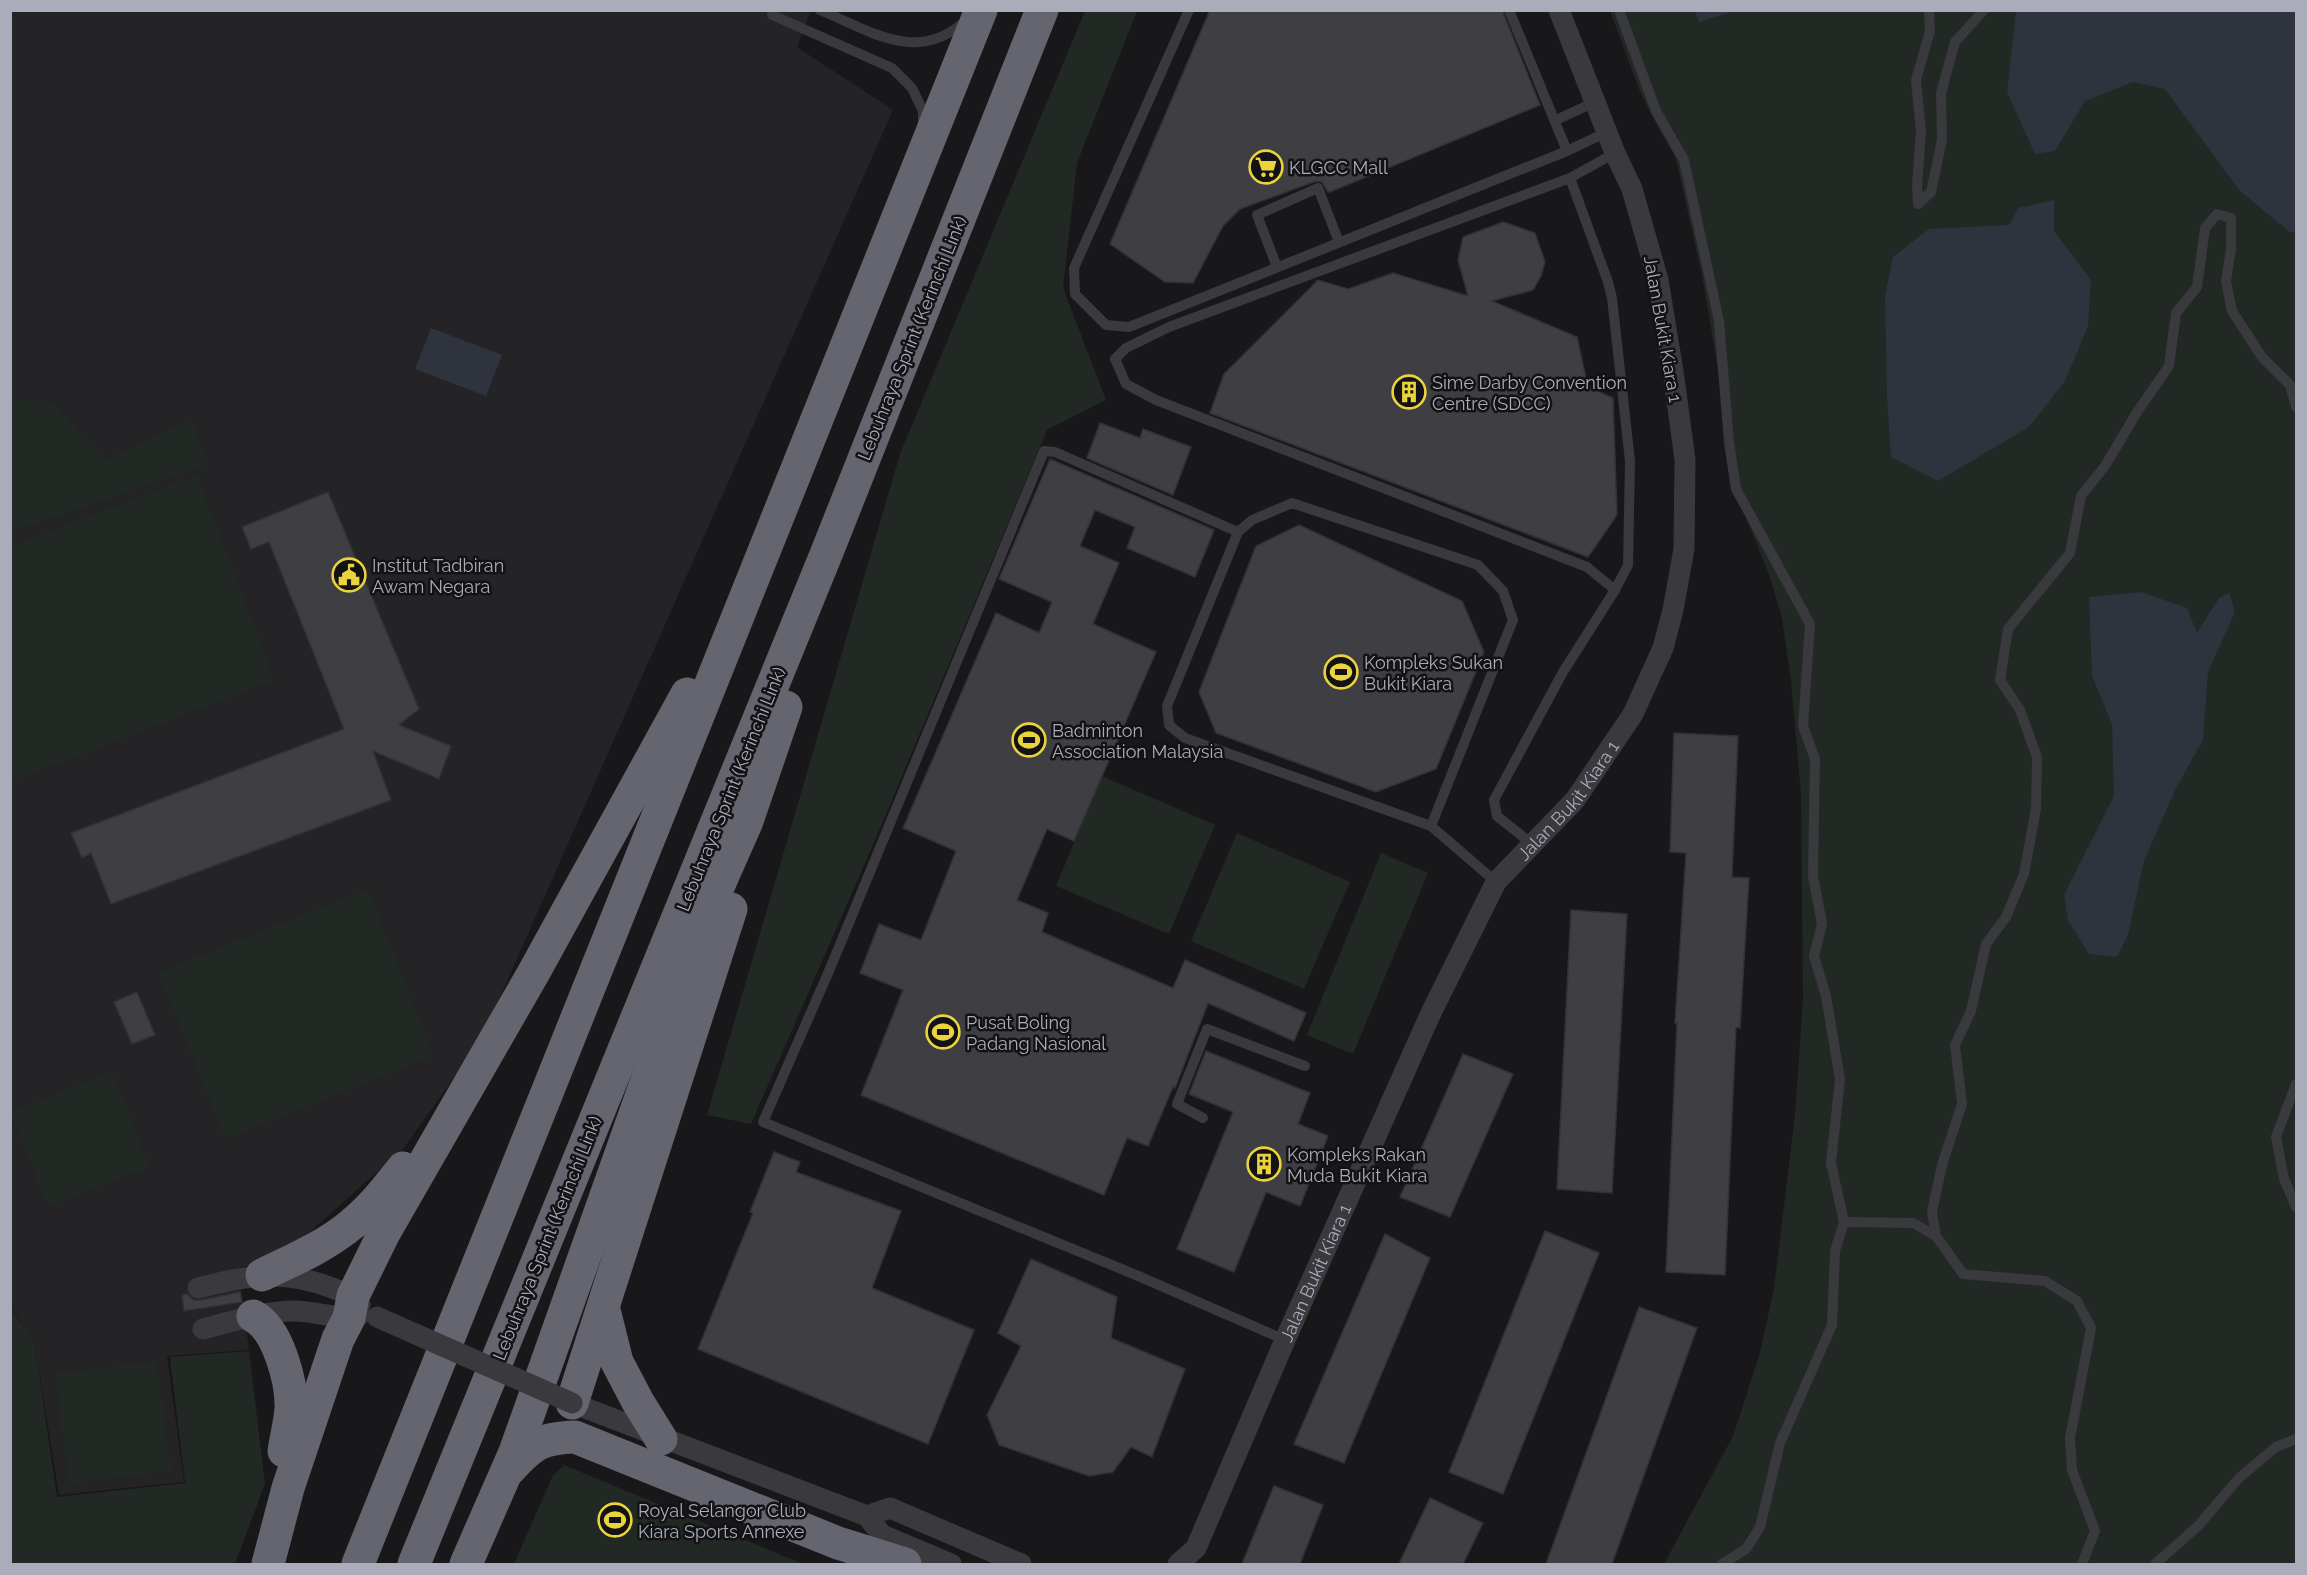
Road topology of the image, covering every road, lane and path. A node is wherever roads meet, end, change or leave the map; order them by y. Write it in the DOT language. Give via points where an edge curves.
graph roads {
  1 [pos="820,10"];
  2 [pos="976,10"];
  3 [pos="981,10"];
  4 [pos="1042,10"];
  5 [pos="1189,10"];
  6 [pos="1509,10"];
  7 [pos="1559,10"];
  8 [pos="1619,10"];
  9 [pos="1929,10"];
  10 [pos="1984,10"];
  11 [pos="772,15"];
  12 [pos="1594,102"];
  13 [pos="1556,120"];
  14 [pos="1607,132"];
  15 [pos="1567,151"];
  16 [pos="924,153"];
  17 [pos="1615,153"];
  18 [pos="1570,178"];
  19 [pos="1339,243"];
  20 [pos="1277,267"];
  21 [pos="2296,407"];
  22 [pos="1238,532"];
  23 [pos="827,552"];
  24 [pos="756,569"];
  25 [pos="1615,590"];
  26 [pos="747,822"];
  27 [pos="1431,826"];
  28 [pos="1532,844"];
  29 [pos="1496,882"];
  30 [pos="1305,1066"];
  31 [pos="2296,1084"];
  32 [pos="1203,1118"];
  33 [pos="440,1136"];
  34 [pos="2296,1207"];
  35 [pos="1844,1222"];
  36 [pos="1936,1236"];
  37 [pos="262,1275"];
  38 [pos="198,1288"];
  39 [pos="604,1310"];
  40 [pos="361,1311"];
  41 [pos="253,1316"];
  42 [pos="203,1329"];
  43 [pos="1285,1340"];
  44 [pos="572,1403"];
  45 [pos="661,1439"];
  46 [pos="2296,1439"];
  47 [pos="505,1473"];
  48 [pos="288,1488"];
  49 [pos="867,1516"];
  50 [pos="1198,1556"];
  51 [pos="268,1564"];
  52 [pos="358,1564"];
  53 [pos="414,1564"];
  54 [pos="466,1564"];
  55 [pos="905,1564"];
  56 [pos="951,1564"];
  57 [pos="1021,1564"];
  58 [pos="1178,1564"];
  59 [pos="1722,1564"];
  60 [pos="2082,1564"];
  61 [pos="2155,1564"];
  1 -- 2 [label="lane" via="880,36 911,44 934,41 958,28"];
  3 -- 16 [label="highway"];
  4 -- 23 [label="highway, Lebuhraya Sprint (Kerinchi Link)"];
  5 -- 20 [label="lane" via="1074,267 1075,294 1106,325 1129,327"];
  6 -- 13 [label="lane"];
  7 -- 12 [label="street, Jalan Bukit Kiara 1"];
  8 -- 35 [label="lane" via="1656,111 1684,160 1719,321 1736,489 1810,624 1803,726 1815,759 1813,876 1822,924 1814,956 1826,996 1840,1078 1831,1163"];
  9 -- 10 [label="lane" via="1930,31 1916,80 1921,132 1918,204 1931,192 1942,140 1941,93 1955,42"];
  11 -- 16 [label="lane" via="892,68 912,88 923,111"];
  12 -- 13 [label="lane"];
  12 -- 14 [label="street, Jalan Bukit Kiara 1"];
  13 -- 15 [label="lane"];
  14 -- 15 [label="lane"];
  14 -- 17 [label="street, Jalan Bukit Kiara 1"];
  15 -- 19 [label="lane"];
  16 -- 24 [label="highway"];
  17 -- 18 [label="lane"];
  17 -- 28 [label="street, Jalan Bukit Kiara 1" via="1632,189 1658,280 1684,460 1684,549 1663,648 1633,714 1575,800"];
  18 -- 25 [label="lane" via="1608,282 1630,461 1628,565"];
  18 -- 25 [label="lane" via="1169,327 1126,348 1115,359 1126,384 1156,400 1587,567"];
  19 -- 20 [label="lane"];
  19 -- 20 [label="lane" via="1318,188 1257,215"];
  21 -- 36 [label="lane" via="2290,385 2262,357 2232,311 2226,281 2231,219 2217,214 2205,228 2197,287 2176,314 2169,366 2105,466 2081,496 2070,553 2008,629 2000,680 2020,710 2037,757 2036,809 2024,874 2006,916 1986,944 1971,1011 1955,1045 1962,1104 1932,1212"];
  22 -- 27 [label="lane" via="1167,706 1169,725 1185,738"];
  22 -- 27 [label="lane" via="1252,520 1292,503 1478,565 1503,591 1513,620"];
  22 -- 43 [label="lane" via="1055,452 1044,452 763,1122"];
  23 -- 26 [label="highway" via="816,617"];
  23 -- 53 [label="highway, Lebuhraya Sprint (Kerinchi Link)"];
  24 -- 33 [label="highway"];
  24 -- 52 [label="highway"];
  25 -- 28 [label="lane" via="1563,672 1494,800 1497,816"];
  26 -- 39 [label="highway" via="734,899"];
  26 -- 47 [label="highway" via="706,914"];
  27 -- 29 [label="lane"];
  28 -- 29 [label="street, Jalan Bukit Kiara 1"];
  29 -- 43 [label="street, Jalan Bukit Kiara 1" via="1430,1015"];
  30 -- 32 [label="lane" via="1207,1029 1177,1104"];
  31 -- 34 [label="lane" via="2276,1137 2284,1179"];
  33 -- 37 [label="highway" via="411,1158 351,1226"];
  33 -- 40 [label="highway" via="384,1233"];
  35 -- 36 [label="lane" via="1913,1223"];
  35 -- 59 [label="lane" via="1835,1251 1832,1325 1780,1443 1760,1527 1746,1549"];
  36 -- 60 [label="lane" via="1963,1274 2045,1281 2077,1301 2091,1328 2070,1438 2072,1470 2095,1531"];
  37 -- 38 [label="street"];
  37 -- 40 [label="street" via="302,1278"];
  39 -- 44 [label="highway"];
  39 -- 45 [label="highway" via="617,1362"];
  40 -- 41 [label="street" via="293,1311"];
  40 -- 44 [label="street, bridge"];
  40 -- 48 [label="highway" via="338,1339"];
  41 -- 42 [label="street"];
  41 -- 48 [label="highway" via="269,1332 285,1368 291,1409 282,1467"];
  43 -- 50 [label="street, Jalan Bukit Kiara 1"];
  44 -- 45 [label="street"];
  45 -- 49 [label="street"];
  46 -- 61 [label="lane" via="2276,1447 2240,1478 2198,1526"];
  47 -- 54 [label="highway"];
  47 -- 55 [label="highway" via="527,1450 552,1437 575,1437 838,1543"];
  48 -- 51 [label="highway"];
  49 -- 56 [label="street" via="882,1535"];
  49 -- 57 [label="street" via="890,1508"];
  50 -- 58 [label="street, Jalan Bukit Kiara 1"];
}
